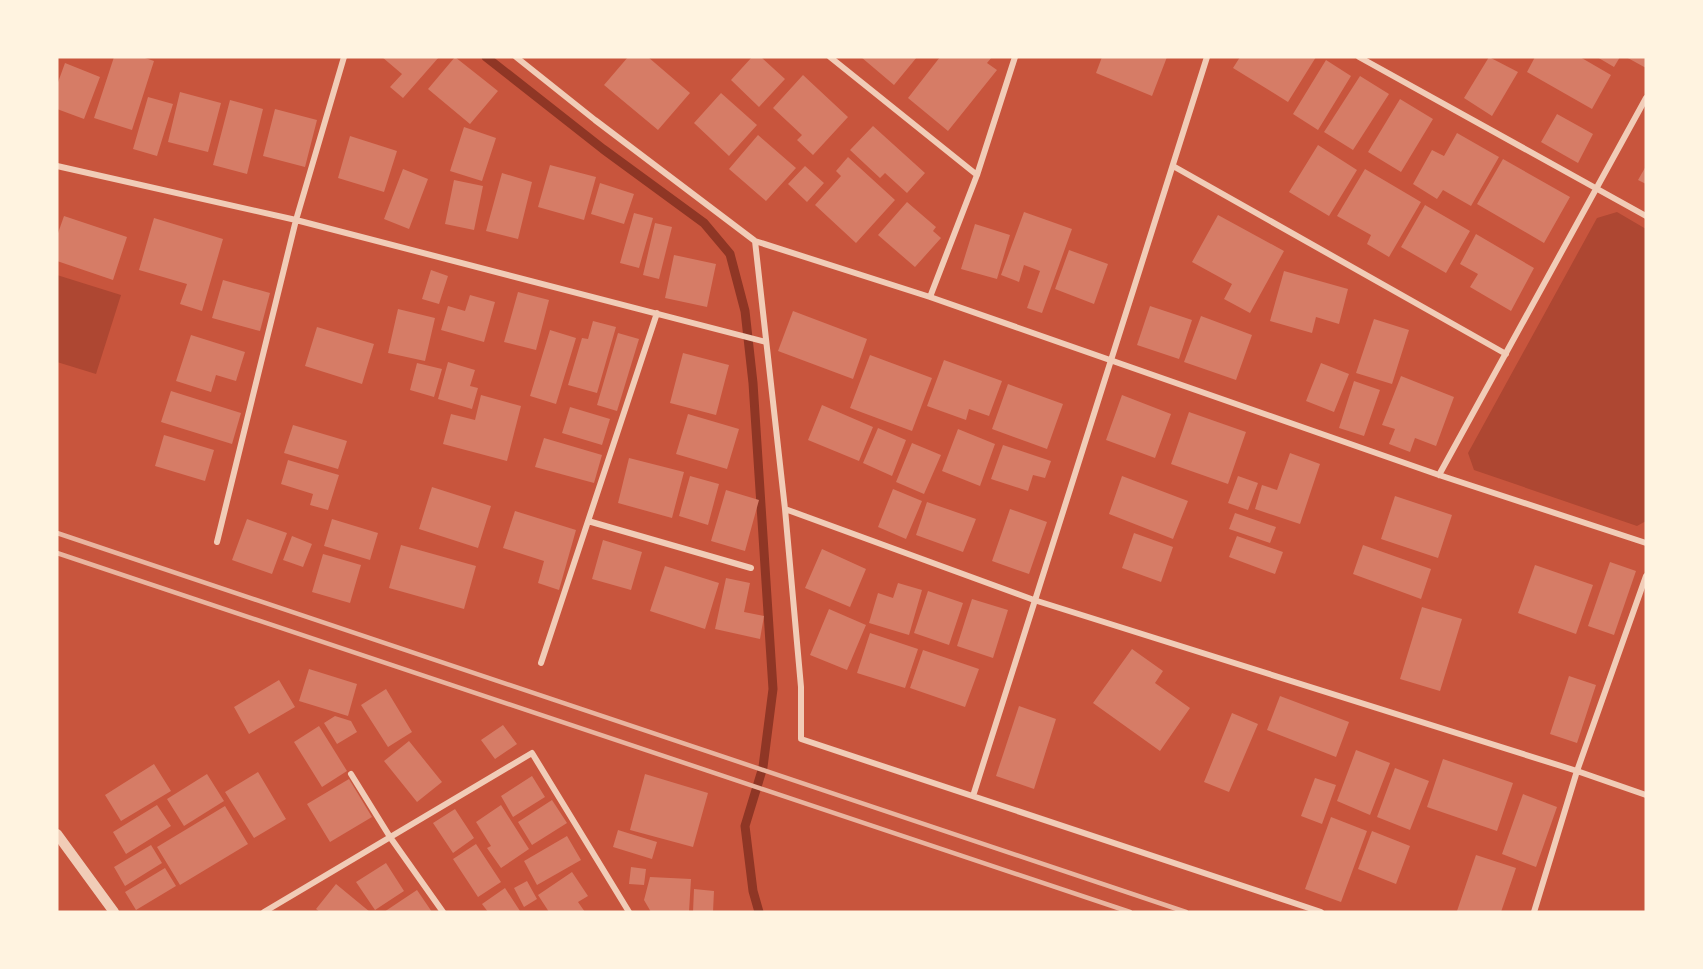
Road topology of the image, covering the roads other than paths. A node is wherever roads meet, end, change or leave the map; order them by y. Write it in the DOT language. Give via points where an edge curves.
graph roads {
  1 [pos="344,57"];
  2 [pos="516,57"];
  3 [pos="830,57"];
  4 [pos="1015,57"];
  5 [pos="1207,57"];
  6 [pos="1359,57"];
  7 [pos="1646,98"];
  8 [pos="57,166"];
  9 [pos="1173,166"];
  10 [pos="977,175"];
  11 [pos="1597,188"];
  12 [pos="1646,216"];
  13 [pos="296,220"];
  14 [pos="754,241"];
  15 [pos="930,297"];
  16 [pos="657,313"];
  17 [pos="766,342"];
  18 [pos="1506,354"];
  19 [pos="1111,359"];
  20 [pos="1439,475"];
  21 [pos="785,509"];
  22 [pos="588,521"];
  23 [pos="217,542"];
  24 [pos="1646,543"];
  25 [pos="751,568"];
  26 [pos="1646,576"];
  27 [pos="1034,600"];
  28 [pos="541,663"];
  29 [pos="1578,771"];
  30 [pos="351,774"];
  31 [pos="1646,795"];
  32 [pos="974,796"];
  33 [pos="57,834"];
  34 [pos="390,837"];
  35 [pos="114,912"];
  36 [pos="264,912"];
  37 [pos="443,912"];
  38 [pos="629,912"];
  39 [pos="1321,912"];
  40 [pos="1534,912"];
  1 -- 13 [label="street"];
  2 -- 14 [label="street"];
  3 -- 10 [label="street"];
  4 -- 10 [label="street"];
  5 -- 9 [label="street"];
  6 -- 11 [label="street"];
  7 -- 11 [label="street"];
  8 -- 13 [label="street"];
  9 -- 18 [label="street"];
  9 -- 19 [label="street"];
  10 -- 15 [label="street"];
  11 -- 12 [label="street"];
  11 -- 18 [label="street"];
  13 -- 16 [label="street"];
  13 -- 23 [label="street"];
  14 -- 15 [label="street"];
  14 -- 17 [label="street"];
  15 -- 19 [label="street"];
  16 -- 17 [label="street"];
  16 -- 22 [label="street"];
  17 -- 21 [label="street"];
  18 -- 20 [label="street"];
  19 -- 20 [label="street"];
  19 -- 27 [label="street"];
  20 -- 24 [label="street"];
  21 -- 27 [label="street"];
  21 -- 32 [label="street" via="801,687 801,739"];
  22 -- 25 [label="street"];
  22 -- 28 [label="street"];
  26 -- 29 [label="street"];
  27 -- 29 [label="street"];
  27 -- 32 [label="street"];
  29 -- 31 [label="street"];
  29 -- 40 [label="street"];
  30 -- 34 [label="street"];
  32 -- 39 [label="street"];
  33 -- 35 [label="street"];
  34 -- 36 [label="street"];
  34 -- 37 [label="street"];
  34 -- 38 [label="street" via="532,753"];
}
